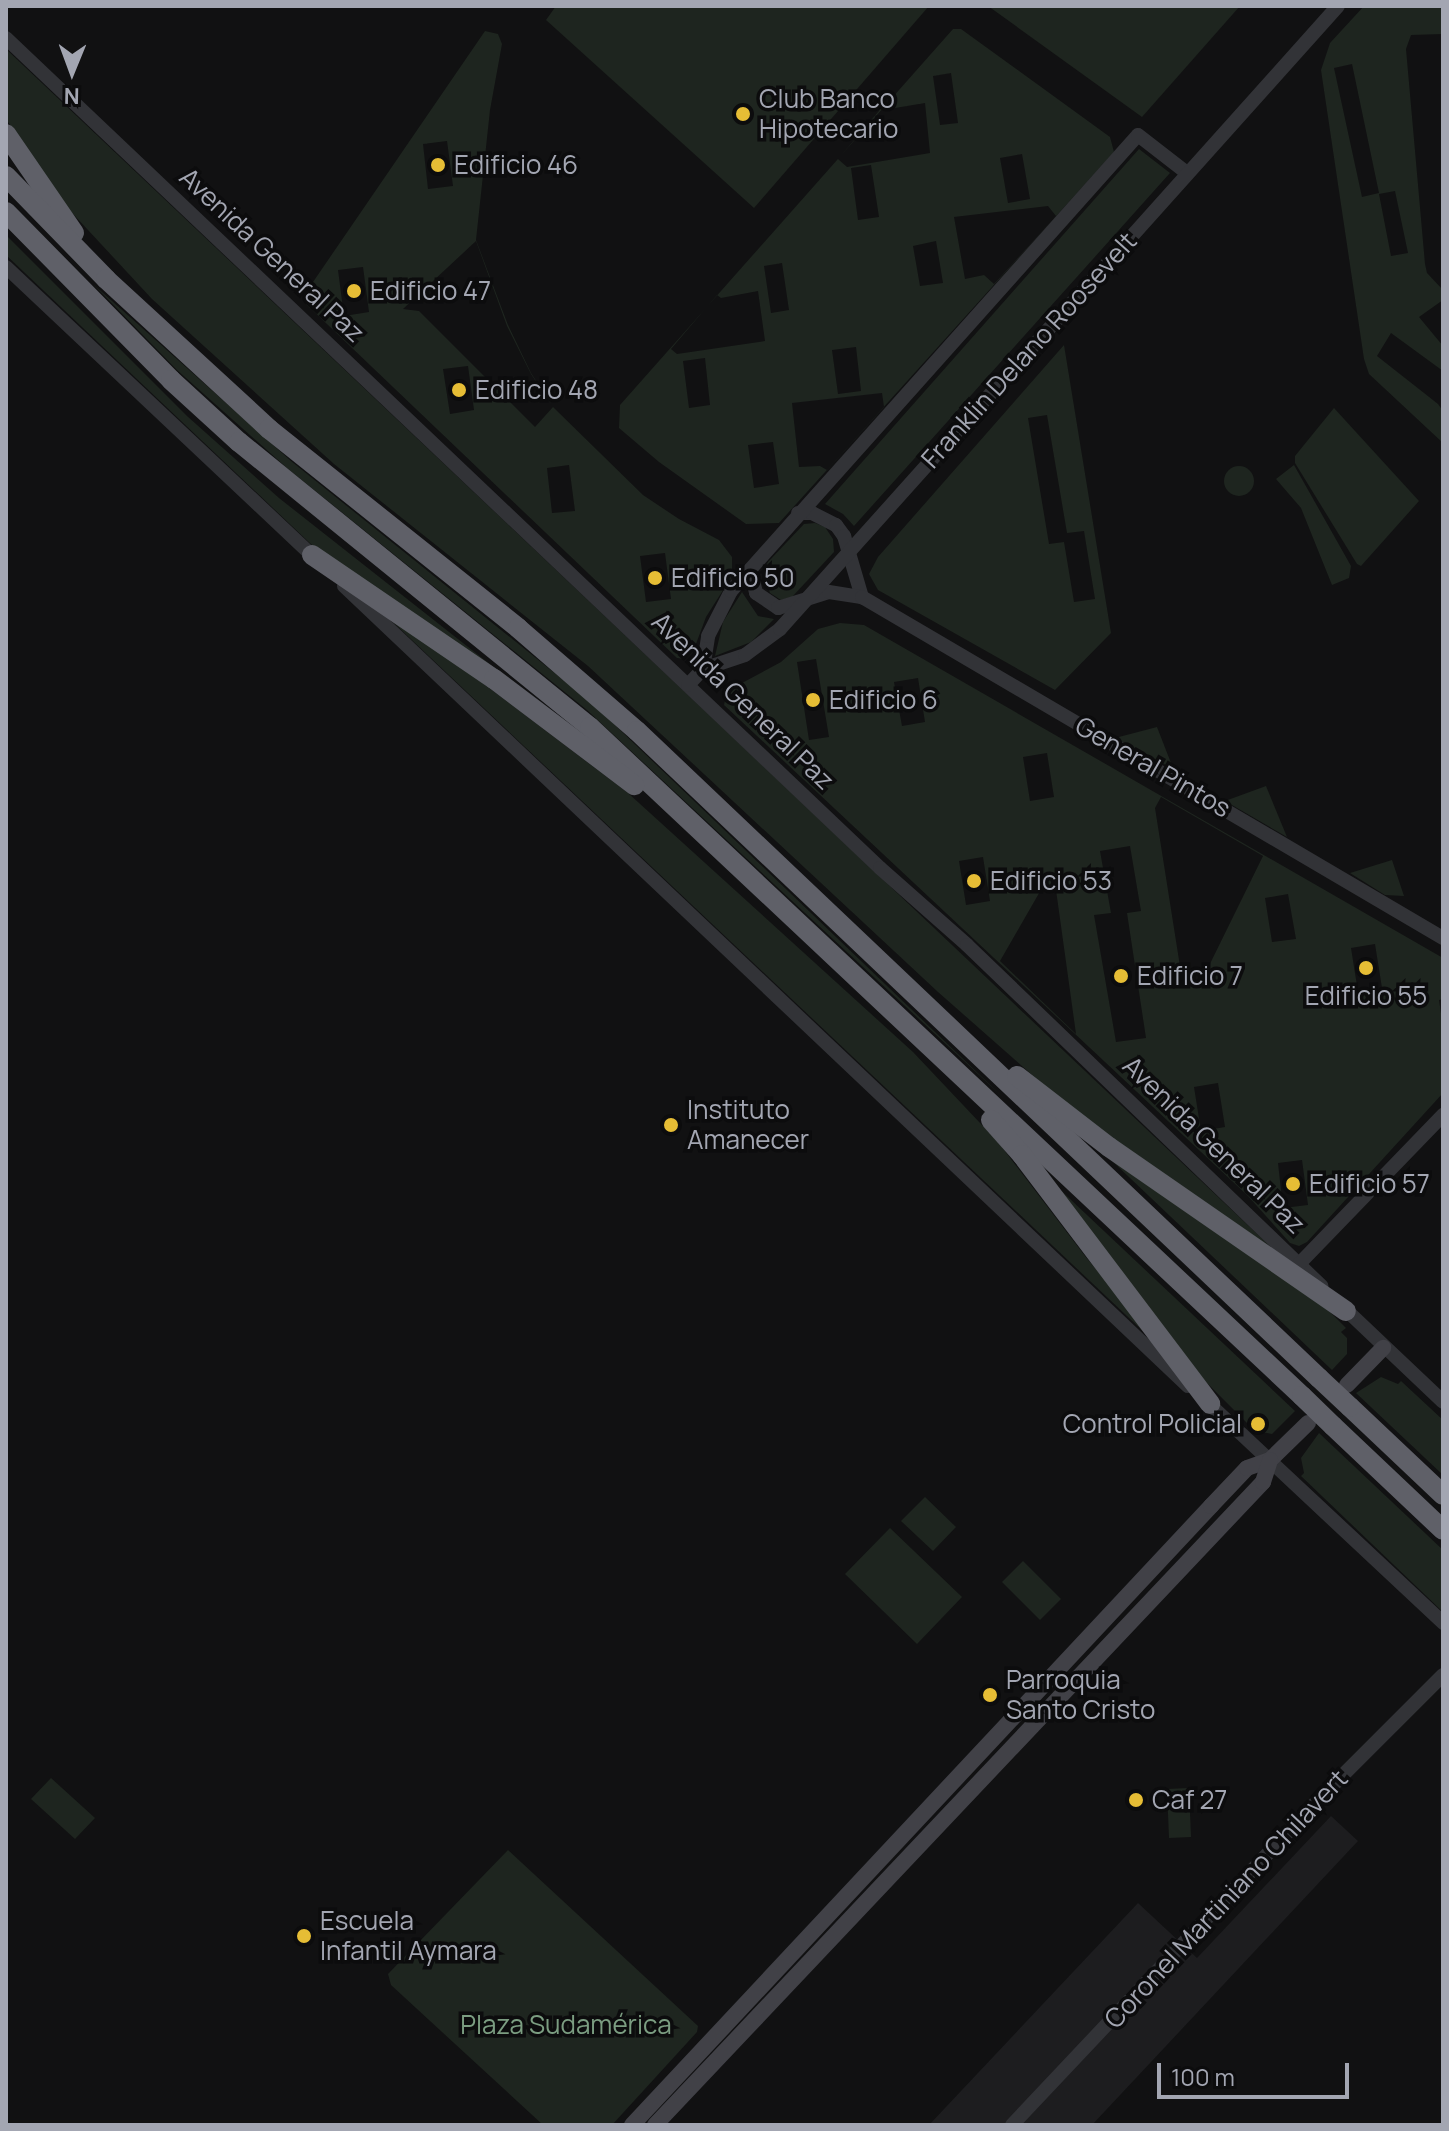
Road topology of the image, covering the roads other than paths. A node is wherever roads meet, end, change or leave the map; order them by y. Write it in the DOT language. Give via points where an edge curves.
graph roads {
  1 [pos="1338,6"];
  2 [pos="6,38"];
  3 [pos="6,134"];
  4 [pos="1187,173"];
  5 [pos="6,176"];
  6 [pos="6,212"];
  7 [pos="6,267"];
  8 [pos="106,279"];
  9 [pos="798,513"];
  10 [pos="849,549"];
  11 [pos="312,555"];
  12 [pos="750,570"];
  13 [pos="862,597"];
  14 [pos="800,603"];
  15 [pos="703,669"];
  16 [pos="688,685"];
  17 [pos="731,861"];
  18 [pos="1443,938"];
  19 [pos="931,1010"];
  20 [pos="909,1026"];
  21 [pos="1443,1115"];
  22 [pos="1300,1263"];
  23 [pos="1346,1311"];
  24 [pos="1383,1348"];
  25 [pos="1347,1385"];
  26 [pos="1443,1402"];
  27 [pos="1210,1404"];
  28 [pos="1308,1423"];
  29 [pos="1270,1460"];
  30 [pos="1443,1495"];
  31 [pos="1443,1530"];
  32 [pos="1443,1623"];
  33 [pos="1443,1675"];
  34 [pos="632,2125"];
  35 [pos="655,2125"];
  36 [pos="1012,2125"];
  1 -- 4 [label="street, Franklin Delano Roosevelt"];
  2 -- 16 [label="street, Avenida General Paz"];
  3 -- 8 [label="highway"];
  4 -- 9 [label="street" via="1138,135"];
  4 -- 10 [label="street, Franklin Delano Roosevelt"];
  5 -- 8 [label="highway"];
  6 -- 17 [label="highway" via="239,442 545,689"];
  7 -- 11 [label="street"];
  8 -- 19 [label="highway" via="311,465 594,692"];
  9 -- 10 [label="street" via="812,513 836,525"];
  9 -- 12 [label="street"];
  10 -- 13 [label="street"];
  10 -- 14 [label="street, Franklin Delano Roosevelt"];
  11 -- 17 [label="highway" via="540,712"];
  11 -- 27 [label="street"];
  12 -- 14 [label="street, General Pintos" via="752,586 762,600 778,608"];
  12 -- 15 [label="street" via="717,615 704,649"];
  13 -- 14 [label="street, General Pintos" via="829,592"];
  13 -- 18 [label="street, General Pintos"];
  14 -- 15 [label="street, Franklin Delano Roosevelt" via="759,648"];
  15 -- 16 [label="street, Franklin Delano Roosevelt"];
  16 -- 22 [label="street, Avenida General Paz"];
  17 -- 20 [label="highway"];
  19 -- 23 [label="highway" via="1109,1147"];
  19 -- 30 [label="highway, bridge"];
  20 -- 27 [label="highway" via="1022,1155"];
  20 -- 31 [label="highway, bridge"];
  21 -- 22 [label="street"];
  22 -- 23 [label="street, Avenida General Paz"];
  23 -- 24 [label="street, Avenida General Paz"];
  24 -- 25 [label="main road"];
  24 -- 26 [label="street, Avenida General Paz"];
  27 -- 29 [label="street"];
  28 -- 29 [label="main road"];
  29 -- 32 [label="street"];
  29 -- 34 [label="main road" via="1247,1468"];
  29 -- 35 [label="main road" via="1263,1482"];
  33 -- 36 [label="street, Coronel Martiniano Chilavert"];
}
